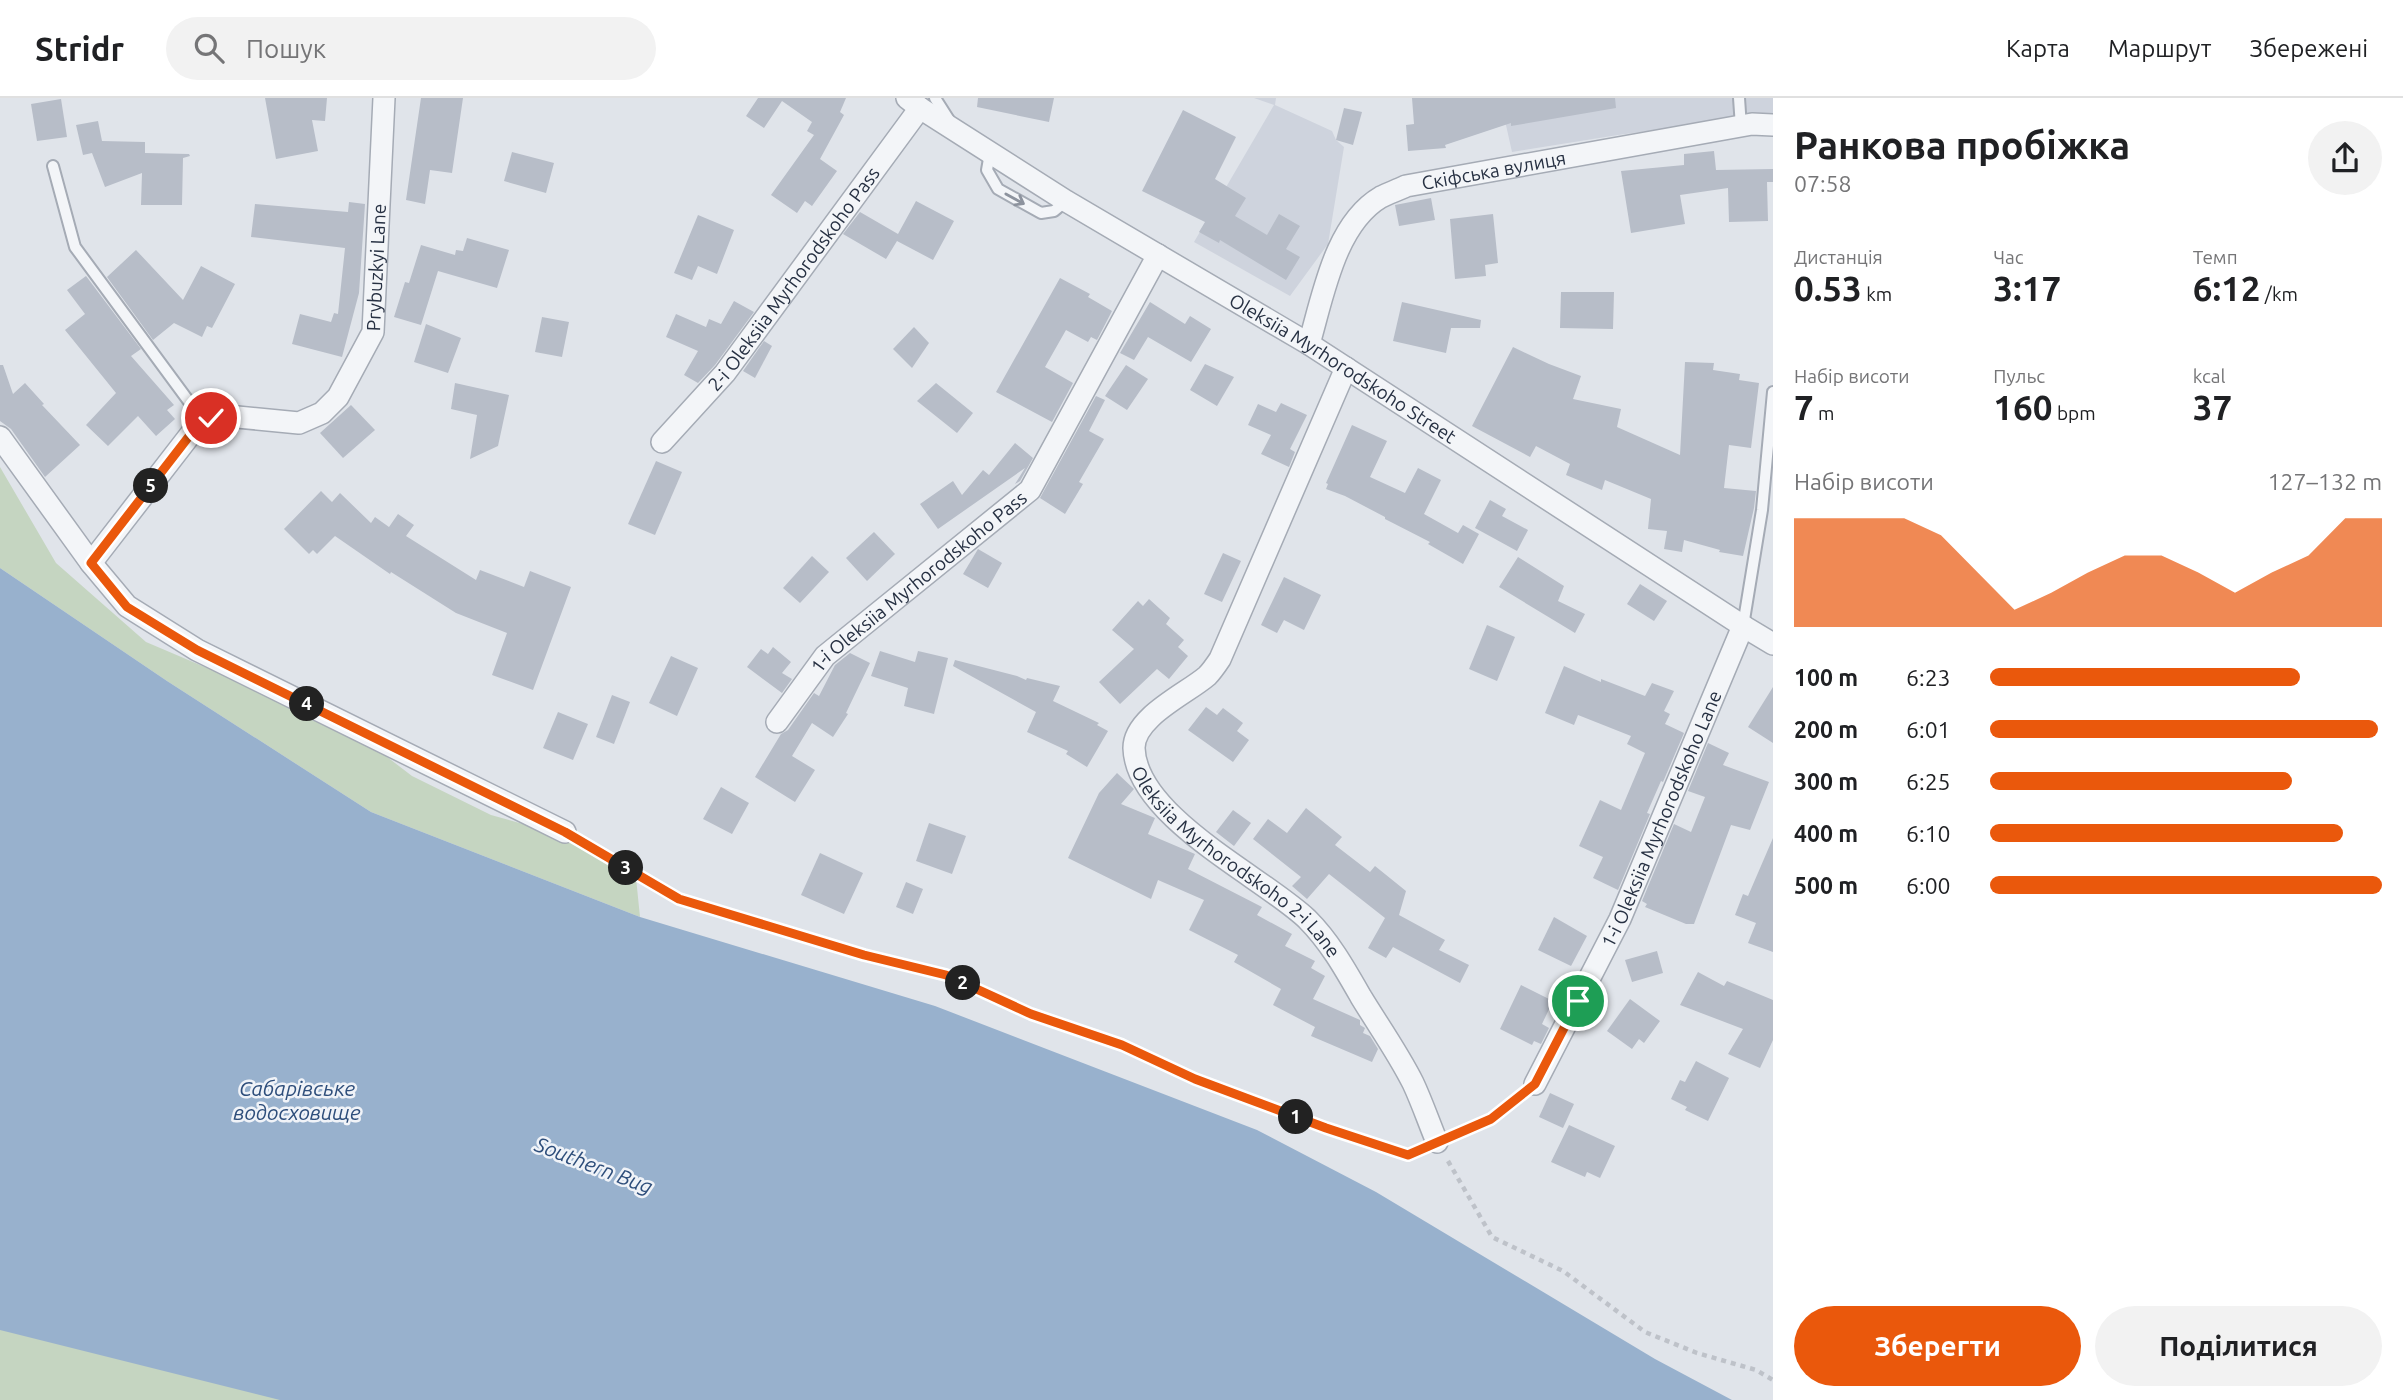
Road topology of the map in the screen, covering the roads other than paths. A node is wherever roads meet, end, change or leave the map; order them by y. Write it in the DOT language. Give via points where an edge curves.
graph roads {
  1 [pos="384,98"];
  2 [pos="1740,98"];
  3 [pos="921,102"];
  4 [pos="1773,125"];
  5 [pos="1741,127"];
  6 [pos="53,166"];
  7 [pos="1158,256"];
  8 [pos="1309,344"];
  9 [pos="1346,368"];
  10 [pos="1773,392"];
  11 [pos="204,422"];
  12 [pos="0,438"];
  13 [pos="662,442"];
  14 [pos="91,563"];
  15 [pos="1742,626"];
  16 [pos="1773,644"];
  17 [pos="777,722"];
  18 [pos="565,832"];
  19 [pos="1535,1084"];
  20 [pos="1437,1142"];
  1 -- 11 [label="street, Prybuzkyi Lane" via="373,331 338,397 322,414 299,422 227,416"];
  2 -- 5 [label="lane"];
  3 -- 7 [label="street, Oleksiia Myrhorodskoho Street" via="956,132"];
  3 -- 13 [label="street, 2-i Oleksiia Myrhorodskoho Pass" via="725,373"];
  4 -- 5 [label="street, Скіфська вулиця"];
  5 -- 8 [label="street, Скіфська вулиця" via="1406,186 1379,198 1355,221 1336,253"];
  6 -- 11 [label="lane" via="75,247"];
  7 -- 8 [label="street, Oleksiia Myrhorodskoho Street"];
  7 -- 17 [label="street, 1-i Oleksiia Myrhorodskoho Pass" via="1030,490 825,656"];
  8 -- 9 [label="street, Oleksiia Myrhorodskoho Street"];
  9 -- 15 [label="street, Oleksiia Myrhorodskoho Street"];
  9 -- 20 [label="street, Oleksiia Myrhorodskoho 2-i Lane" via="1220,659 1208,675 1150,718 1134,747 1149,787 1167,809 1207,846 1306,918 1332,947 1413,1083"];
  10 -- 15 [label="lane" via="1762,510"];
  11 -- 14 [label="street"];
  12 -- 14 [label="street"];
  14 -- 18 [label="street" via="127,607 197,650"];
  15 -- 16 [label="street, Oleksiia Myrhorodskoho Street"];
  15 -- 19 [label="street, 1-i Oleksiia Myrhorodskoho Lane" via="1620,919"];
}
